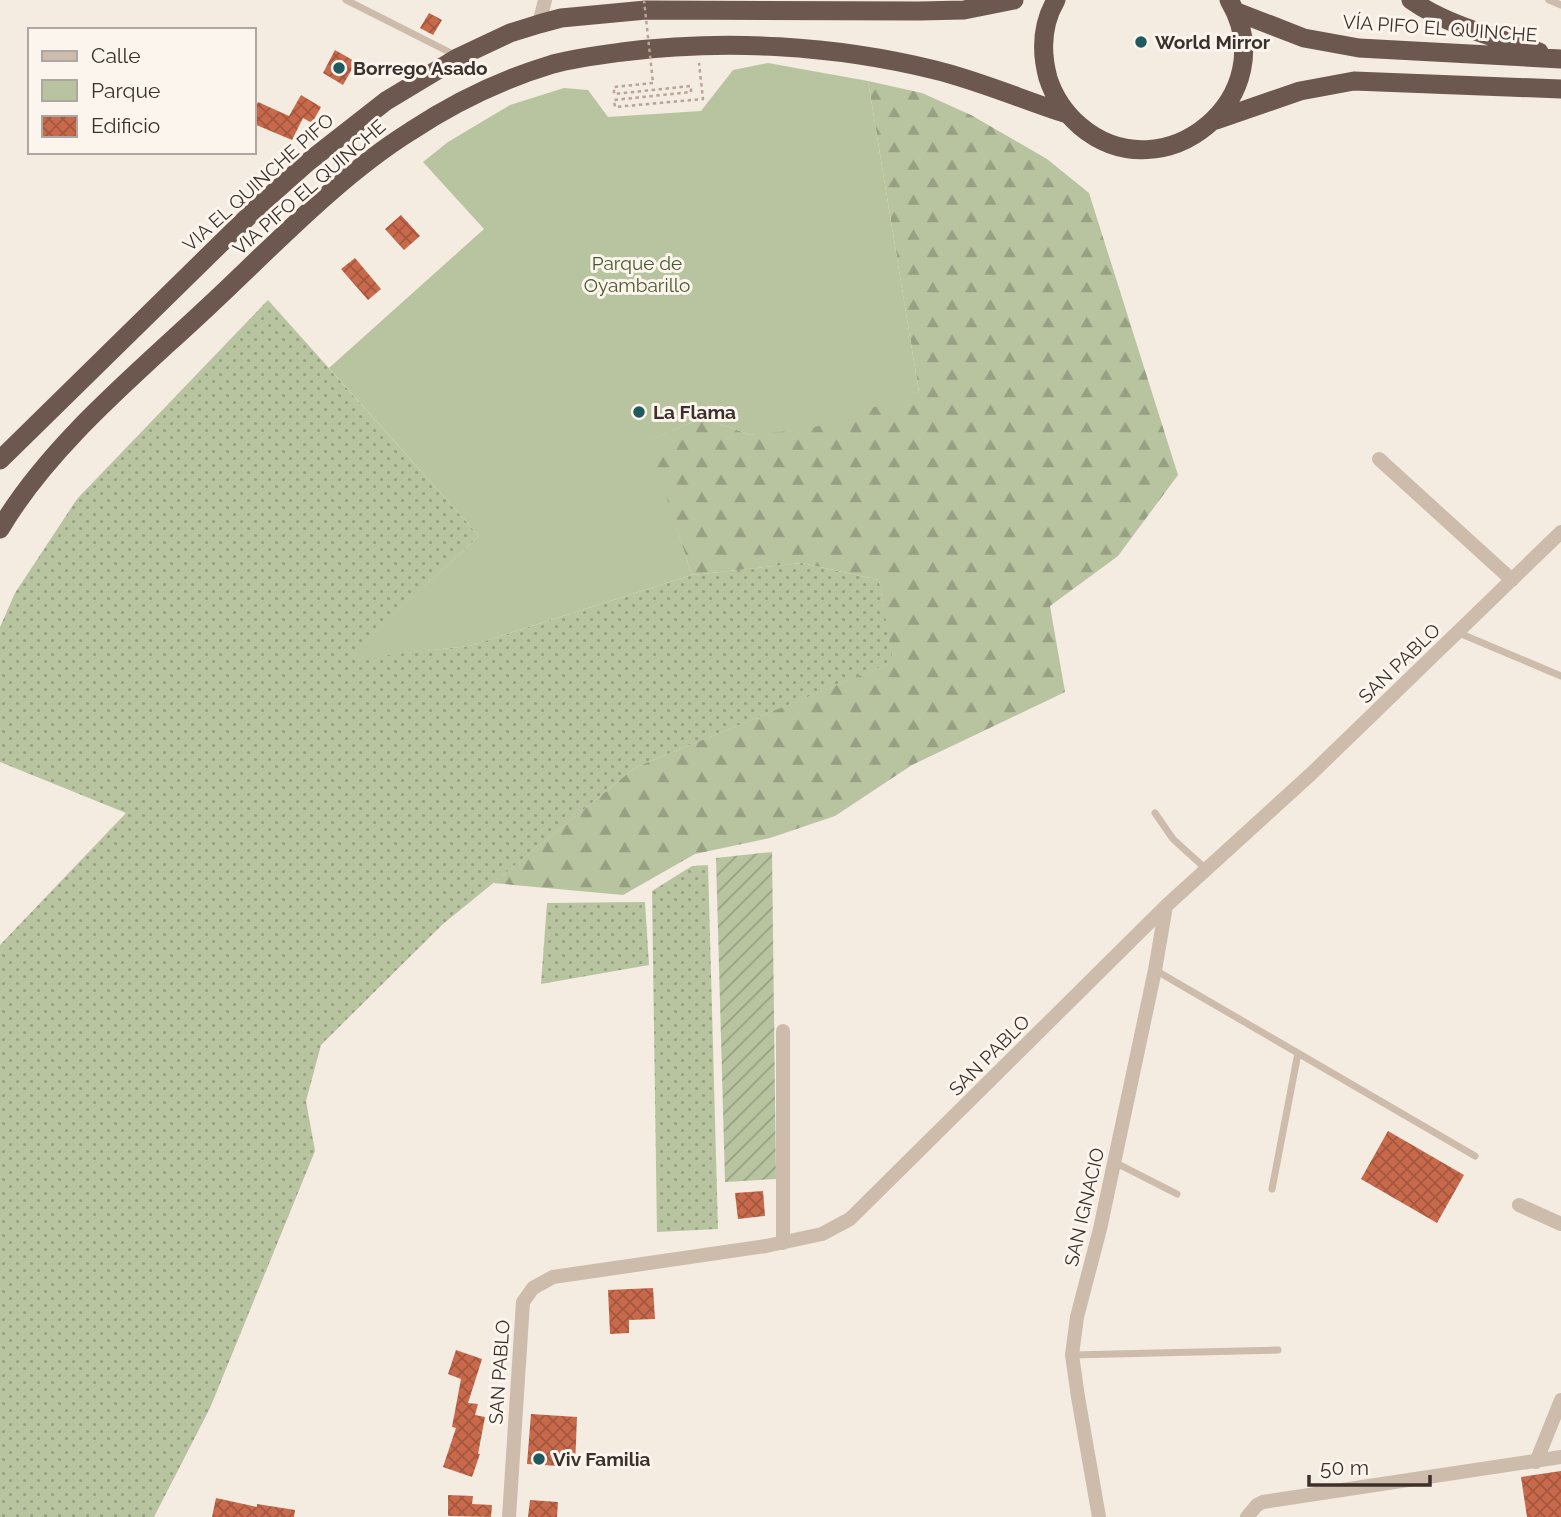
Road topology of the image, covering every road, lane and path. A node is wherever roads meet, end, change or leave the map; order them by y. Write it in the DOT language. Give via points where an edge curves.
graph roads {
  1 [pos="346,0"];
  2 [pos="545,0"];
  3 [pos="645,0"];
  4 [pos="1014,0"];
  5 [pos="1056,0"];
  6 [pos="1411,0"];
  7 [pos="1549,0"];
  8 [pos="1561,5"];
  9 [pos="1233,6"];
  10 [pos="539,24"];
  11 [pos="698,46"];
  12 [pos="459,57"];
  13 [pos="1560,59"];
  14 [pos="1561,89"];
  15 [pos="1067,114"];
  16 [pos="1216,120"];
  17 [pos="1378,459"];
  18 [pos="0,460"];
  19 [pos="0,529"];
  20 [pos="1561,532"];
  21 [pos="1512,580"];
  22 [pos="1458,632"];
  23 [pos="1561,676"];
  24 [pos="1155,813"];
  25 [pos="1206,869"];
  26 [pos="1166,906"];
  27 [pos="1155,970"];
  28 [pos="783,1031"];
  29 [pos="1298,1053"];
  30 [pos="1475,1156"];
  31 [pos="1114,1164"];
  32 [pos="1272,1189"];
  33 [pos="1177,1194"];
  34 [pos="1519,1205"];
  35 [pos="1561,1224"];
  36 [pos="783,1242"];
  37 [pos="1279,1350"];
  38 [pos="1072,1355"];
  39 [pos="1561,1400"];
  40 [pos="1561,1457"];
  41 [pos="1536,1462"];
  42 [pos="509,1517"];
  43 [pos="1099,1517"];
  44 [pos="1247,1517"];
  1 -- 12 [label="lane"];
  2 -- 10 [label="street"];
  3 -- 11 [label="path, bridge" via="653,83 614,87 614,94 691,86 691,92 614,100 615,107 703,99"];
  4 -- 10 [label="highway, VIA EL QUINCHE PIFO" via="964,10 646,10"];
  5 -- 15 [label="highway" via="1045,31 1044,61 1051,89"];
  6 -- 13 [label="highway" via="1467,27"];
  7 -- 8 [label="lane"];
  9 -- 13 [label="highway, VÍA PIFO EL QUINCHE" via="1304,38 1359,48"];
  9 -- 16 [label="highway" via="1243,40 1242,69 1233,96"];
  10 -- 12 [label="highway, VIA EL QUINCHE PIFO"];
  11 -- 15 [label="highway, VIA PIFO EL QUINCHE" via="874,57 938,71"];
  11 -- 19 [label="highway, VIA PIFO EL QUINCHE" via="556,63 498,83 408,132 293,227 71,437 15,503"];
  12 -- 18 [label="highway, VIA EL QUINCHE PIFO" via="386,101 308,162"];
  14 -- 16 [label="highway" via="1354,81 1300,91"];
  15 -- 16 [label="highway" via="1092,136 1124,148 1157,149 1189,139"];
  17 -- 21 [label="street"];
  20 -- 21 [label="street, SAN PABLO"];
  21 -- 22 [label="street, SAN PABLO"];
  22 -- 23 [label="lane"];
  22 -- 25 [label="street, SAN PABLO"];
  24 -- 25 [label="lane" via="1173,839"];
  25 -- 26 [label="street, SAN PABLO"];
  26 -- 27 [label="street, SAN IGNACIO"];
  26 -- 36 [label="street, SAN PABLO" via="850,1219 822,1234"];
  27 -- 29 [label="lane"];
  27 -- 31 [label="street, SAN IGNACIO"];
  28 -- 36 [label="street"];
  29 -- 30 [label="lane"];
  29 -- 32 [label="lane"];
  31 -- 33 [label="lane"];
  31 -- 38 [label="street, SAN IGNACIO"];
  34 -- 35 [label="street"];
  36 -- 42 [label="street, SAN PABLO" via="553,1277 533,1288 523,1302"];
  37 -- 38 [label="lane"];
  38 -- 43 [label="street, SAN IGNACIO"];
  39 -- 41 [label="street"];
  40 -- 41 [label="street"];
  41 -- 44 [label="street" via="1263,1502"];
}
